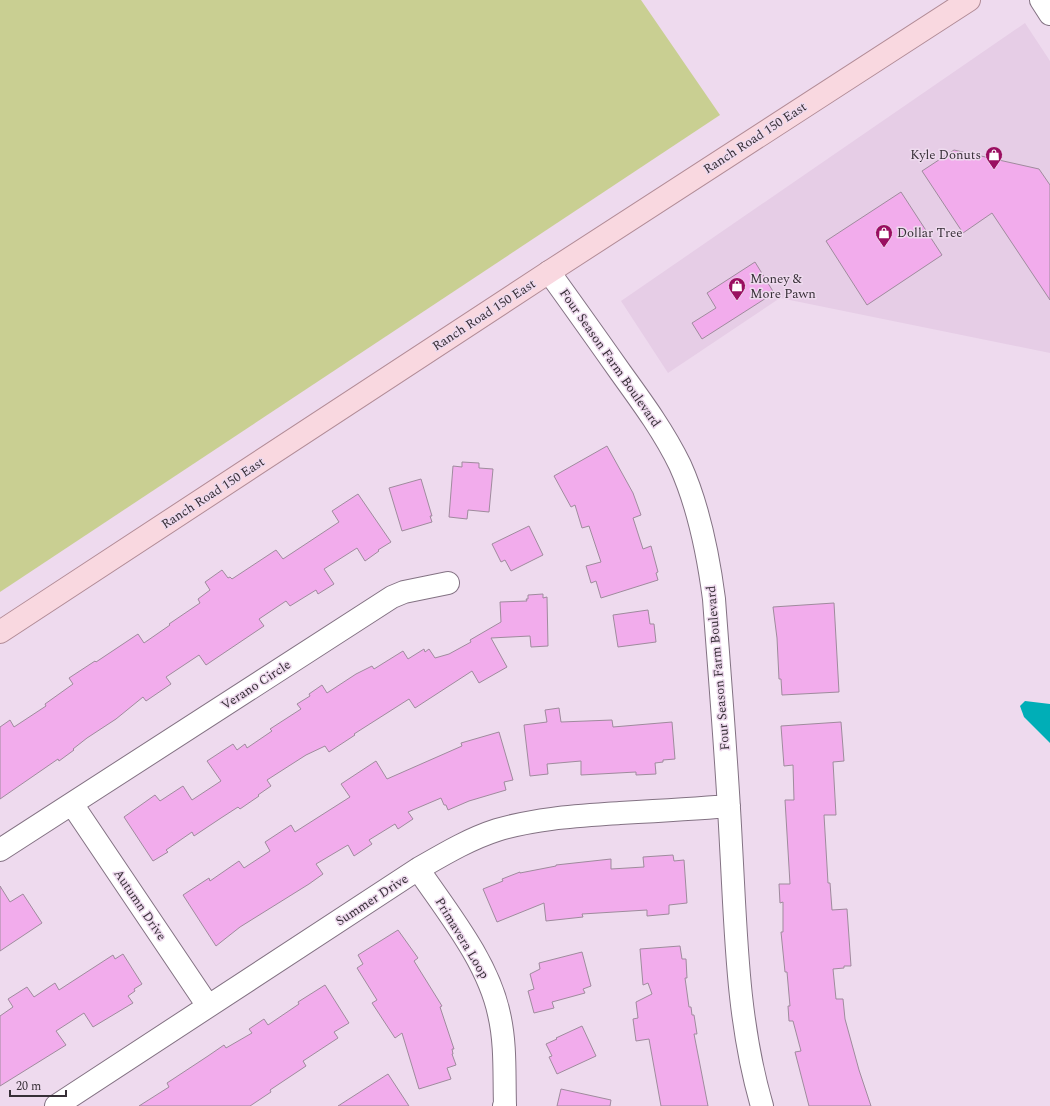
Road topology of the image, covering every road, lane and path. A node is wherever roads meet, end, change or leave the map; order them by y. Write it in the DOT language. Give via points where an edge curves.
graph roads {
  1 [pos="969,0"];
  2 [pos="1041,0"];
  3 [pos="1050,14"];
  4 [pos="549,272"];
  5 [pos="448,583"];
  6 [pos="0,632"];
  7 [pos="72,804"];
  8 [pos="729,806"];
  9 [pos="0,850"];
  10 [pos="418,869"];
  11 [pos="208,1006"];
  12 [pos="56,1106"];
  13 [pos="504,1106"];
  14 [pos="762,1106"];
  1 -- 4 [label="main road, Ranch Road 150 East"];
  2 -- 3 [label="street"];
  4 -- 6 [label="main road, Ranch Road 150 East"];
  4 -- 8 [label="street, Four Season Farm Boulevard" via="645,405 680,465 690,491 701,525 714,599"];
  5 -- 7 [label="street, Verano Circle" via="392,597"];
  7 -- 9 [label="street, Verano Circle"];
  7 -- 11 [label="street, Autumn Drive"];
  8 -- 10 [label="street, Summer Drive" via="588,815 522,824 472,840"];
  8 -- 14 [label="street, Four Season Farm Boulevard" via="742,1007"];
  10 -- 11 [label="street, Summer Drive"];
  10 -- 13 [label="street, Primavera Loop" via="467,942 492,989 504,1045"];
  11 -- 12 [label="street, Summer Drive"];
}
